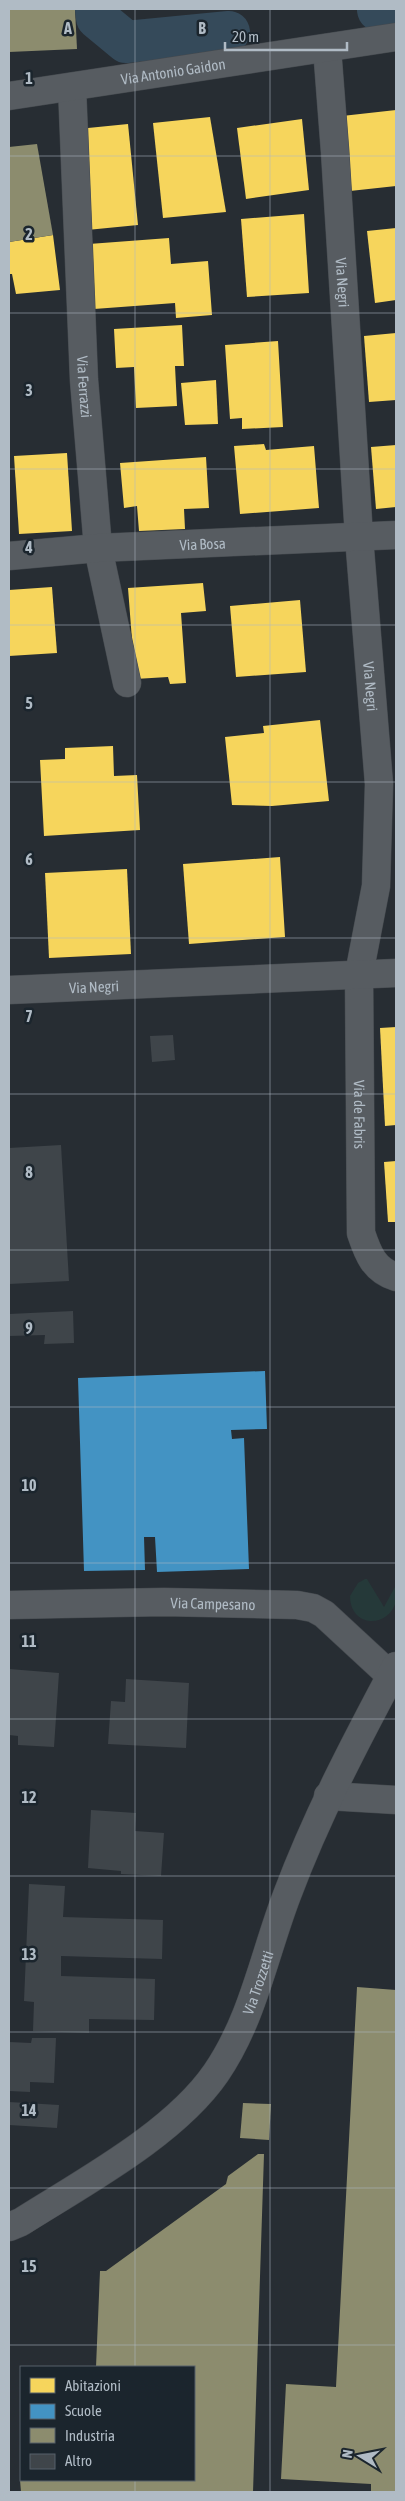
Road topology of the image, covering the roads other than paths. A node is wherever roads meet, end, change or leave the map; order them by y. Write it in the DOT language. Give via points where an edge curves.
graph roads {
  1 [pos="396,37"];
  2 [pos="327,48"];
  3 [pos="72,87"];
  4 [pos="9,96"];
  5 [pos="396,535"];
  6 [pos="359,537"];
  7 [pos="98,548"];
  8 [pos="9,556"];
  9 [pos="127,683"];
  10 [pos="396,973"];
  11 [pos="359,974"];
  12 [pos="9,990"];
  13 [pos="396,1277"];
  14 [pos="9,1606"];
  15 [pos="394,1671"];
  16 [pos="328,1796"];
  17 [pos="396,1800"];
  18 [pos="13,2229"];
  1 -- 2 [label="street, Via Antonio Gaidon"];
  2 -- 3 [label="street, Via Antonio Gaidon"];
  2 -- 6 [label="street, Via Negri"];
  3 -- 4 [label="street, Via Antonio Gaidon"];
  3 -- 7 [label="street, Via Ferrazzi" via="84,380"];
  5 -- 6 [label="street, Via Bosa"];
  6 -- 7 [label="street, Via Bosa"];
  6 -- 11 [label="street, Via Negri" via="379,784 376,886"];
  7 -- 8 [label="street, Via Bosa"];
  7 -- 9 [label="street, Via Ferrazzi"];
  10 -- 11 [label="street"];
  11 -- 12 [label="street, Via Negri"];
  11 -- 13 [label="street, Via de Fabris" via="361,1233 368,1255 376,1266"];
  14 -- 15 [label="street, Via Campesano" via="164,1602 297,1605 324,1614"];
  15 -- 16 [label="street, Via Trozzetti"];
  16 -- 17 [label="street"];
  16 -- 18 [label="street, Via Trozzetti" via="286,1897 240,2033 215,2074 179,2113 137,2147"];
}
